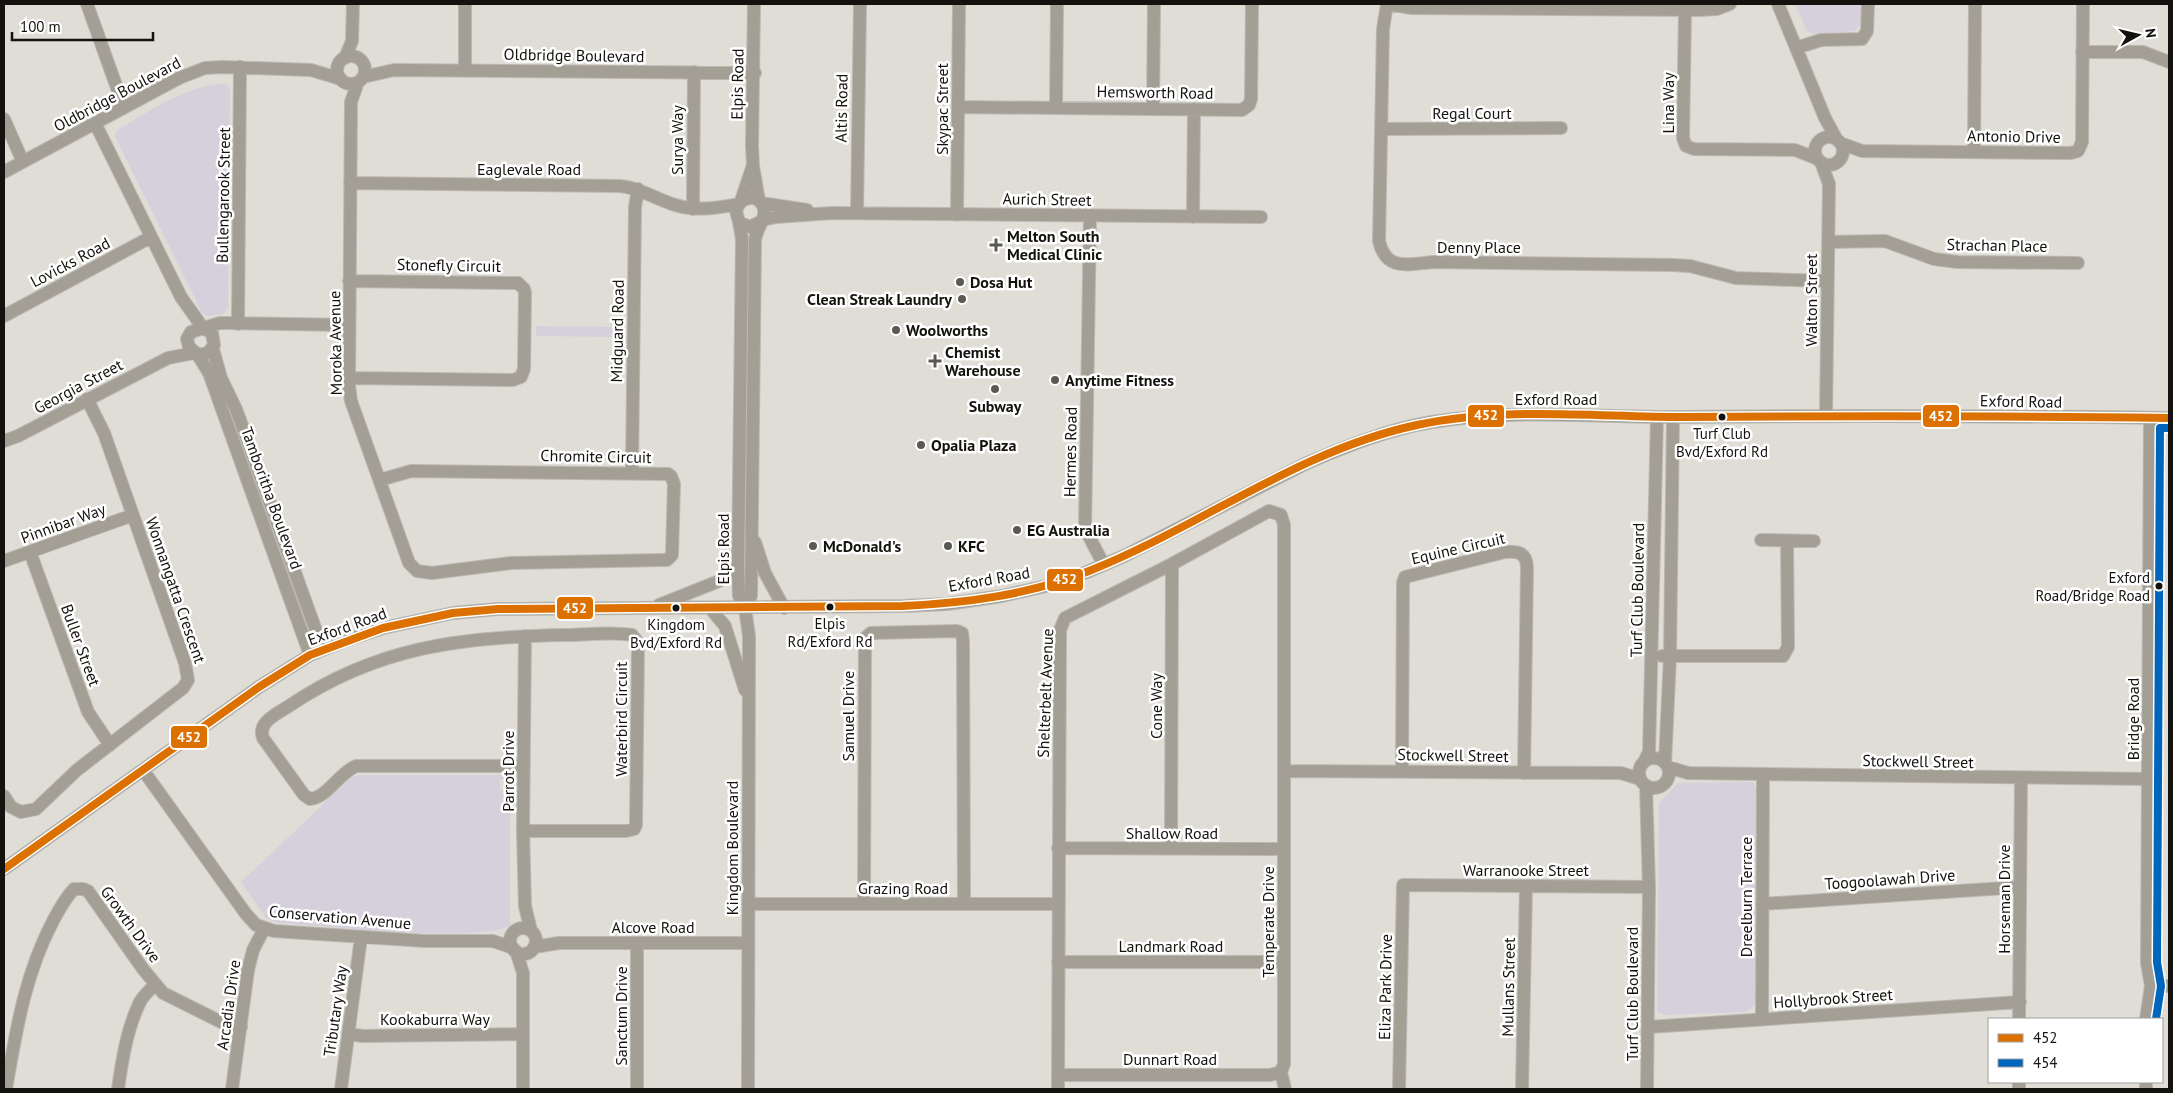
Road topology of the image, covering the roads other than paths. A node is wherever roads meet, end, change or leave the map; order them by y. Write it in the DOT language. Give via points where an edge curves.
graph roads {
  1 [pos="87,4"];
  2 [pos="353,4"];
  3 [pos="465,4"];
  4 [pos="754,4"];
  5 [pos="860,4"];
  6 [pos="959,4"];
  7 [pos="1057,4"];
  8 [pos="1154,4"];
  9 [pos="1252,4"];
  10 [pos="1387,4"];
  11 [pos="1730,4"];
  12 [pos="1778,4"];
  13 [pos="1868,4"];
  14 [pos="1975,4"];
  15 [pos="2083,4"];
  16 [pos="1421,6"];
  17 [pos="1519,6"];
  18 [pos="1620,7"];
  19 [pos="1685,10"];
  20 [pos="352,41"];
  21 [pos="1796,48"];
  22 [pos="2082,52"];
  23 [pos="342,60"];
  24 [pos="360,60"];
  25 [pos="2169,62"];
  26 [pos="240,67"];
  27 [pos="311,70"];
  28 [pos="394,70"];
  29 [pos="464,70"];
  30 [pos="694,72"];
  31 [pos="754,73"];
  32 [pos="360,80"];
  33 [pos="343,81"];
  34 [pos="351,102"];
  35 [pos="127,106"];
  36 [pos="958,107"];
  37 [pos="1056,108"];
  38 [pos="1153,109"];
  39 [pos="1194,109"];
  40 [pos="1825,118"];
  41 [pos="4,119"];
  42 [pos="95,123"];
  43 [pos="1561,128"];
  44 [pos="1382,129"];
  45 [pos="1819,141"];
  46 [pos="1838,141"];
  47 [pos="1795,150"];
  48 [pos="1862,151"];
  49 [pos="1974,152"];
  50 [pos="1819,160"];
  51 [pos="1838,160"];
  52 [pos="23,162"];
  53 [pos="753,166"];
  54 [pos="4,172"];
  55 [pos="350,183"];
  56 [pos="1829,184"];
  57 [pos="638,189"];
  58 [pos="740,202"];
  59 [pos="760,202"];
  60 [pos="698,209"];
  61 [pos="832,213"];
  62 [pos="857,213"];
  63 [pos="957,215"];
  64 [pos="1090,216"];
  65 [pos="1193,217"];
  66 [pos="1261,217"];
  67 [pos="738,220"];
  68 [pos="761,221"];
  69 [pos="151,237"];
  70 [pos="1828,242"];
  71 [pos="2078,263"];
  72 [pos="1827,280"];
  73 [pos="350,281"];
  74 [pos="181,297"];
  75 [pos="4,316"];
  76 [pos="238,324"];
  77 [pos="349,325"];
  78 [pos="203,328"];
  79 [pos="188,337"];
  80 [pos="214,345"];
  81 [pos="196,354"];
  82 [pos="168,358"];
  83 [pos="349,378"];
  84 [pos="87,399"];
  85 [pos="1826,415"];
  86 [pos="1657,417"];
  87 [pos="1673,417"];
  88 [pos="2150,418"];
  89 [pos="2169,418"];
  90 [pos="4,441"];
  91 [pos="632,473"];
  92 [pos="380,480"];
  93 [pos="133,515"];
  94 [pos="752,533"];
  95 [pos="1761,540"];
  96 [pos="1787,541"];
  97 [pos="1814,541"];
  98 [pos="30,552"];
  99 [pos="4,561"];
  100 [pos="1172,564"];
  101 [pos="1104,565"];
  102 [pos="738,567"];
  103 [pos="417,571"];
  104 [pos="652,608"];
  105 [pos="710,608"];
  106 [pos="745,608"];
  107 [pos="784,608"];
  108 [pos="525,636"];
  109 [pos="323,650"];
  110 [pos="310,655"];
  111 [pos="1652,656"];
  112 [pos="1670,656"];
  113 [pos="749,699"];
  114 [pos="110,745"];
  115 [pos="1642,764"];
  116 [pos="1667,765"];
  117 [pos="524,766"];
  118 [pos="143,770"];
  119 [pos="1285,770"];
  120 [pos="1402,771"];
  121 [pos="1524,773"];
  122 [pos="1621,773"];
  123 [pos="1688,773"];
  124 [pos="1763,775"];
  125 [pos="2020,779"];
  126 [pos="2149,779"];
  127 [pos="1653,784"];
  128 [pos="4,796"];
  129 [pos="524,831"];
  130 [pos="1058,848"];
  131 [pos="1172,849"];
  132 [pos="1284,849"];
  133 [pos="4,868"];
  134 [pos="1403,885"];
  135 [pos="1526,886"];
  136 [pos="1649,887"];
  137 [pos="2020,887"];
  138 [pos="748,904"];
  139 [pos="864,904"];
  140 [pos="964,904"];
  141 [pos="1058,904"];
  142 [pos="1762,904"];
  143 [pos="525,906"];
  144 [pos="264,929"];
  145 [pos="514,932"];
  146 [pos="532,932"];
  147 [pos="361,937"];
  148 [pos="493,941"];
  149 [pos="559,943"];
  150 [pos="637,943"];
  151 [pos="748,943"];
  152 [pos="532,949"];
  153 [pos="514,950"];
  154 [pos="1058,962"];
  155 [pos="1284,962"];
  156 [pos="523,973"];
  157 [pos="155,984"];
  158 [pos="2151,986"];
  159 [pos="2169,986"];
  160 [pos="2020,1002"];
  161 [pos="2019,1018"];
  162 [pos="2146,1018"];
  163 [pos="1762,1019"];
  164 [pos="241,1027"];
  165 [pos="1649,1027"];
  166 [pos="348,1034"];
  167 [pos="523,1034"];
  168 [pos="1281,1072"];
  169 [pos="1058,1075"];
  170 [pos="6,1089"];
  171 [pos="118,1089"];
  172 [pos="232,1089"];
  173 [pos="341,1089"];
  174 [pos="523,1089"];
  175 [pos="637,1089"];
  176 [pos="748,1089"];
  177 [pos="1058,1089"];
  178 [pos="1285,1089"];
  179 [pos="1399,1089"];
  180 [pos="1522,1089"];
  181 [pos="1647,1089"];
  1 -- 35 [label="street" via="117,88"];
  2 -- 20 [label="street"];
  3 -- 29 [label="street"];
  4 -- 31 [label="street, Elpis Road"];
  5 -- 62 [label="street, Altis Road"];
  6 -- 36 [label="street, Skypac Street"];
  7 -- 37 [label="street"];
  8 -- 38 [label="street"];
  9 -- 39 [label="street, Hemsworth Road" via="1249,105 1242,110"];
  10 -- 16 [label="street"];
  10 -- 44 [label="street, Denny Place" via="1383,29"];
  11 -- 19 [label="street" via="1714,9"];
  12 -- 21 [label="street"];
  13 -- 21 [label="street" via="1868,31 1862,39 1820,40"];
  14 -- 49 [label="street"];
  15 -- 22 [label="street, Antonio Drive"];
  16 -- 17 [label="street"];
  17 -- 18 [label="street"];
  18 -- 19 [label="street"];
  19 -- 47 [label="street, Lina Way" via="1686,146 1694,149"];
  20 -- 23 [label="street"];
  20 -- 24 [label="street"];
  21 -- 40 [label="street"];
  22 -- 25 [label="street" via="2143,52"];
  22 -- 49 [label="street, Antonio Drive" via="2082,142 2078,151"];
  23 -- 24 [label="street" via="353,56"];
  23 -- 27 [label="street, Oldbridge Boulevard"];
  23 -- 33 [label="street" via="338,72"];
  24 -- 28 [label="street, Oldbridge Boulevard"];
  24 -- 32 [label="street" via="365,70"];
  26 -- 27 [label="street, Oldbridge Boulevard"];
  26 -- 35 [label="street, Oldbridge Boulevard" via="214,67 191,72"];
  26 -- 76 [label="street, Bullengarook Street"];
  27 -- 33 [label="street, Oldbridge Boulevard"];
  28 -- 29 [label="street, Oldbridge Boulevard"];
  28 -- 32 [label="street, Oldbridge Boulevard"];
  29 -- 30 [label="street, Oldbridge Boulevard"];
  30 -- 31 [label="street, Oldbridge Boulevard"];
  30 -- 60 [label="street, Surya Way"];
  31 -- 53 [label="street, Elpis Road"];
  32 -- 33 [label="street" via="352,84"];
  32 -- 34 [label="street, Moroka Avenue"];
  33 -- 34 [label="street, Moroka Avenue"];
  34 -- 55 [label="street, Moroka Avenue"];
  35 -- 42 [label="street, Oldbridge Boulevard"];
  36 -- 37 [label="street, Hemsworth Road"];
  36 -- 63 [label="street, Skypac Street"];
  37 -- 38 [label="street, Hemsworth Road"];
  38 -- 39 [label="street, Hemsworth Road"];
  39 -- 65 [label="street"];
  40 -- 45 [label="street"];
  40 -- 46 [label="street"];
  41 -- 52 [label="street"];
  42 -- 52 [label="street, Oldbridge Boulevard"];
  42 -- 69 [label="street, Tamboritha Boulevard"];
  43 -- 44 [label="street, Regal Court"];
  44 -- 72 [label="street, Denny Place" via="1379,241 1385,256 1396,264 1672,264 1736,278"];
  45 -- 46 [label="street" via="1829,137"];
  45 -- 47 [label="street, Lina Way"];
  45 -- 50 [label="street" via="1815,151"];
  46 -- 48 [label="street, Antonio Drive"];
  46 -- 51 [label="street" via="1842,151"];
  47 -- 50 [label="street, Lina Way"];
  48 -- 49 [label="street, Antonio Drive"];
  48 -- 51 [label="street, Antonio Drive"];
  50 -- 51 [label="street" via="1828,164"];
  50 -- 56 [label="street, Walton Street"];
  51 -- 56 [label="street, Walton Street"];
  52 -- 54 [label="street, Oldbridge Boulevard"];
  53 -- 58 [label="street, Elpis Road"];
  53 -- 59 [label="street, Elpis Road"];
  55 -- 57 [label="street, Eaglevale Road"];
  55 -- 73 [label="street, Moroka Avenue"];
  56 -- 70 [label="street, Walton Street"];
  57 -- 60 [label="street, Eaglevale Road" via="674,205"];
  57 -- 91 [label="street, Midguard Road" via="635,207"];
  58 -- 59 [label="street" via="748,198"];
  58 -- 60 [label="street, Eaglevale Road"];
  58 -- 67 [label="street" via="736,211"];
  59 -- 61 [label="street, Aurich Street"];
  59 -- 68 [label="street" via="764,212"];
  60 -- 67 [label="street, Eaglevale Road"];
  61 -- 62 [label="street, Aurich Street"];
  61 -- 68 [label="street, Aurich Street"];
  62 -- 63 [label="street, Aurich Street"];
  63 -- 64 [label="street, Aurich Street"];
  64 -- 65 [label="street, Aurich Street"];
  64 -- 101 [label="street, Hermes Road" via="1085,529"];
  65 -- 66 [label="street, Aurich Street"];
  67 -- 68 [label="street" via="750,226"];
  67 -- 102 [label="street, Elpis Road" via="742,239"];
  68 -- 94 [label="street, Elpis Road" via="755,240"];
  69 -- 74 [label="street, Tamboritha Boulevard"];
  69 -- 75 [label="street, Lovicks Road"];
  70 -- 71 [label="street, Strachan Place" via="1885,241 1934,259 1958,262"];
  70 -- 72 [label="street, Walton Street"];
  72 -- 85 [label="street, Walton Street"];
  73 -- 77 [label="street, Moroka Avenue"];
  73 -- 83 [label="street, Stonefly Circuit" via="518,283 525,293 523,374 513,380"];
  74 -- 78 [label="street, Tamboritha Boulevard"];
  74 -- 79 [label="street, Tamboritha Boulevard"];
  76 -- 77 [label="street"];
  76 -- 78 [label="street" via="220,323"];
  76 -- 80 [label="street"];
  77 -- 83 [label="street, Moroka Avenue"];
  78 -- 79 [label="street" via="195,329"];
  78 -- 80 [label="street, Tamboritha Boulevard" via="212,333"];
  79 -- 81 [label="street, Tamboritha Boulevard" via="188,347"];
  79 -- 82 [label="street, Georgia Street"];
  80 -- 81 [label="street" via="205,354"];
  80 -- 109 [label="street, Tamboritha Boulevard" via="220,378 236,409"];
  81 -- 82 [label="street, Georgia Street"];
  81 -- 110 [label="street, Tamboritha Boulevard" via="217,393"];
  82 -- 84 [label="street, Georgia Street"];
  83 -- 92 [label="street, Moroka Avenue" via="352,401"];
  84 -- 90 [label="street, Georgia Street"];
  84 -- 93 [label="street, Wonnangatta Crescent" via="104,433"];
  85 -- 87 [label="street, Exford Road"];
  85 -- 88 [label="street, Exford Road"];
  86 -- 87 [label="street, Exford Road"];
  86 -- 101 [label="street, Exford Road" via="1510,415 1461,418 1400,430 1307,463"];
  86 -- 111 [label="street, Turf Club Boulevard"];
  87 -- 112 [label="street, Turf Club Boulevard"];
  88 -- 89 [label="street, Exford Road"];
  88 -- 126 [label="street, Bridge Road"];
  91 -- 92 [label="street, Chromite Circuit" via="411,471"];
  91 -- 103 [label="street, Chromite Circuit" via="663,473 673,480 673,550 667,560 511,562 432,573"];
  92 -- 103 [label="street, Moroka Avenue" via="409,563"];
  93 -- 98 [label="street, Pinnibar Way"];
  93 -- 114 [label="street, Wonnangatta Crescent" via="185,663 188,680 183,688"];
  94 -- 106 [label="street, Elpis Road" via="751,596"];
  94 -- 107 [label="street" via="766,573"];
  95 -- 96 [label="street"];
  96 -- 97 [label="street"];
  96 -- 112 [label="street" via="1788,647 1784,656"];
  98 -- 99 [label="street, Pinnibar Way"];
  98 -- 114 [label="street, Buller Street" via="88,712"];
  100 -- 119 [label="street, Shelterbelt Avenue" via="1269,511 1280,515 1284,525"];
  100 -- 130 [label="street, Shelterbelt Avenue" via="1064,618 1060,630"];
  100 -- 131 [label="street, Cone Way"];
  101 -- 107 [label="street, Exford Road" via="1046,586 947,604"];
  102 -- 104 [label="street" via="719,581"];
  102 -- 106 [label="street, Elpis Road" via="739,596"];
  104 -- 105 [label="street, Exford Road"];
  104 -- 109 [label="street, Exford Road" via="498,609 453,613 383,628"];
  105 -- 106 [label="street, Exford Road"];
  105 -- 113 [label="street" via="725,626"];
  106 -- 107 [label="street, Exford Road"];
  106 -- 113 [label="street, Kingdom Boulevard" via="749,636"];
  108 -- 117 [label="street, Parrot Drive"];
  108 -- 117 [label="street, Waterbird Circuit" via="454,642 384,659 314,690 271,718 261,729 263,738 310,799 319,796 348,769 356,766"];
  108 -- 129 [label="street, Waterbird Circuit" via="627,634 637,641 638,820 634,829 626,831"];
  109 -- 110 [label="street, Exford Road"];
  110 -- 118 [label="street, Exford Road" via="258,687"];
  111 -- 112 [label="street"];
  111 -- 115 [label="street, Turf Club Boulevard" via="1649,752"];
  112 -- 116 [label="street, Turf Club Boulevard"];
  113 -- 138 [label="street, Kingdom Boulevard"];
  114 -- 128 [label="street, Wonnangatta Crescent" via="31,812 11,808"];
  115 -- 116 [label="street, Stockwell Street" via="1657,758"];
  115 -- 122 [label="street, Stockwell Street"];
  115 -- 127 [label="street, Turf Club Boulevard"];
  116 -- 123 [label="street, Stockwell Street"];
  116 -- 127 [label="street, Turf Club Boulevard" via="1669,775"];
  117 -- 129 [label="street, Parrot Drive"];
  118 -- 133 [label="street, Exford Road"];
  118 -- 144 [label="street, Conservation Avenue" via="246,914"];
  119 -- 120 [label="street, Stockwell Street"];
  119 -- 132 [label="street, Temperate Drive"];
  120 -- 121 [label="street, Stockwell Street"];
  120 -- 121 [label="street, Equine Circuit" via="1405,577 1516,552 1523,554 1527,568"];
  121 -- 122 [label="street, Stockwell Street"];
  122 -- 127 [label="street, Stockwell Street"];
  123 -- 124 [label="street, Stockwell Street"];
  123 -- 127 [label="street, Stockwell Street"];
  124 -- 125 [label="street, Stockwell Street"];
  124 -- 142 [label="street, Dreelburn Terrace"];
  125 -- 126 [label="street, Stockwell Street"];
  125 -- 137 [label="street, Horseman Drive"];
  126 -- 158 [label="street, Bridge Road" via="2147,964"];
  127 -- 136 [label="street, Turf Club Boulevard" via="1648,808"];
  129 -- 143 [label="street, Parrot Drive"];
  130 -- 131 [label="street, Shallow Road"];
  130 -- 141 [label="street, Shelterbelt Avenue"];
  131 -- 132 [label="street, Shallow Road"];
  132 -- 155 [label="street, Temperate Drive"];
  134 -- 135 [label="street, Warranooke Street"];
  134 -- 179 [label="street, Eliza Park Drive"];
  135 -- 136 [label="street, Warranooke Street"];
  135 -- 180 [label="street, Mullans Street"];
  136 -- 165 [label="street, Turf Club Boulevard"];
  137 -- 142 [label="street, Toogoolawah Drive"];
  137 -- 160 [label="street, Horseman Drive"];
  138 -- 139 [label="street, Grazing Road"];
  138 -- 151 [label="street, Kingdom Boulevard"];
  139 -- 140 [label="street, Grazing Road"];
  139 -- 140 [label="street, Samuel Drive" via="864,643 871,633 956,631 962,633"];
  140 -- 141 [label="street, Grazing Road"];
  141 -- 154 [label="street, Shelterbelt Avenue"];
  142 -- 163 [label="street, Dreelburn Terrace"];
  143 -- 145 [label="street, Parrot Drive"];
  143 -- 146 [label="street, Parrot Drive"];
  144 -- 147 [label="street, Conservation Avenue"];
  144 -- 164 [label="street, Arcadia Drive" via="250,958"];
  145 -- 146 [label="street" via="523,928"];
  145 -- 148 [label="street, Conservation Avenue"];
  145 -- 153 [label="street" via="510,941"];
  146 -- 149 [label="street, Alcove Road"];
  146 -- 152 [label="street" via="536,941"];
  147 -- 148 [label="street, Conservation Avenue"];
  147 -- 166 [label="street, Tributary Way"];
  148 -- 153 [label="street, Conservation Avenue"];
  149 -- 150 [label="street, Alcove Road"];
  149 -- 152 [label="street, Alcove Road"];
  150 -- 151 [label="street, Alcove Road"];
  150 -- 175 [label="street, Sanctum Drive"];
  151 -- 176 [label="street, Kingdom Boulevard"];
  152 -- 153 [label="street" via="523,954"];
  152 -- 156 [label="street"];
  153 -- 156 [label="street"];
  154 -- 155 [label="street, Landmark Road"];
  154 -- 169 [label="street, Shelterbelt Avenue"];
  155 -- 168 [label="street, Temperate Drive" via="1284,1064"];
  156 -- 167 [label="street"];
  157 -- 164 [label="street, Growth Drive" via="168,996 227,1025"];
  157 -- 170 [label="street, Growth Drive" via="88,891 74,889 50,927 30,974 18,1018"];
  157 -- 171 [label="street" via="140,1000 134,1016"];
  158 -- 159 [label="street"];
  158 -- 162 [label="street, Bridge Road"];
  160 -- 161 [label="street, Horseman Drive"];
  160 -- 163 [label="street, Hollybrook Street"];
  163 -- 165 [label="street, Hollybrook Street"];
  164 -- 172 [label="street, Arcadia Drive"];
  165 -- 181 [label="street, Turf Club Boulevard"];
  166 -- 167 [label="street, Kookaburra Way"];
  166 -- 173 [label="street, Tributary Way"];
  167 -- 174 [label="street"];
  168 -- 169 [label="street, Dunnart Road" via="1270,1075"];
  168 -- 178 [label="street"];
  169 -- 177 [label="street, Shelterbelt Avenue"];
}
